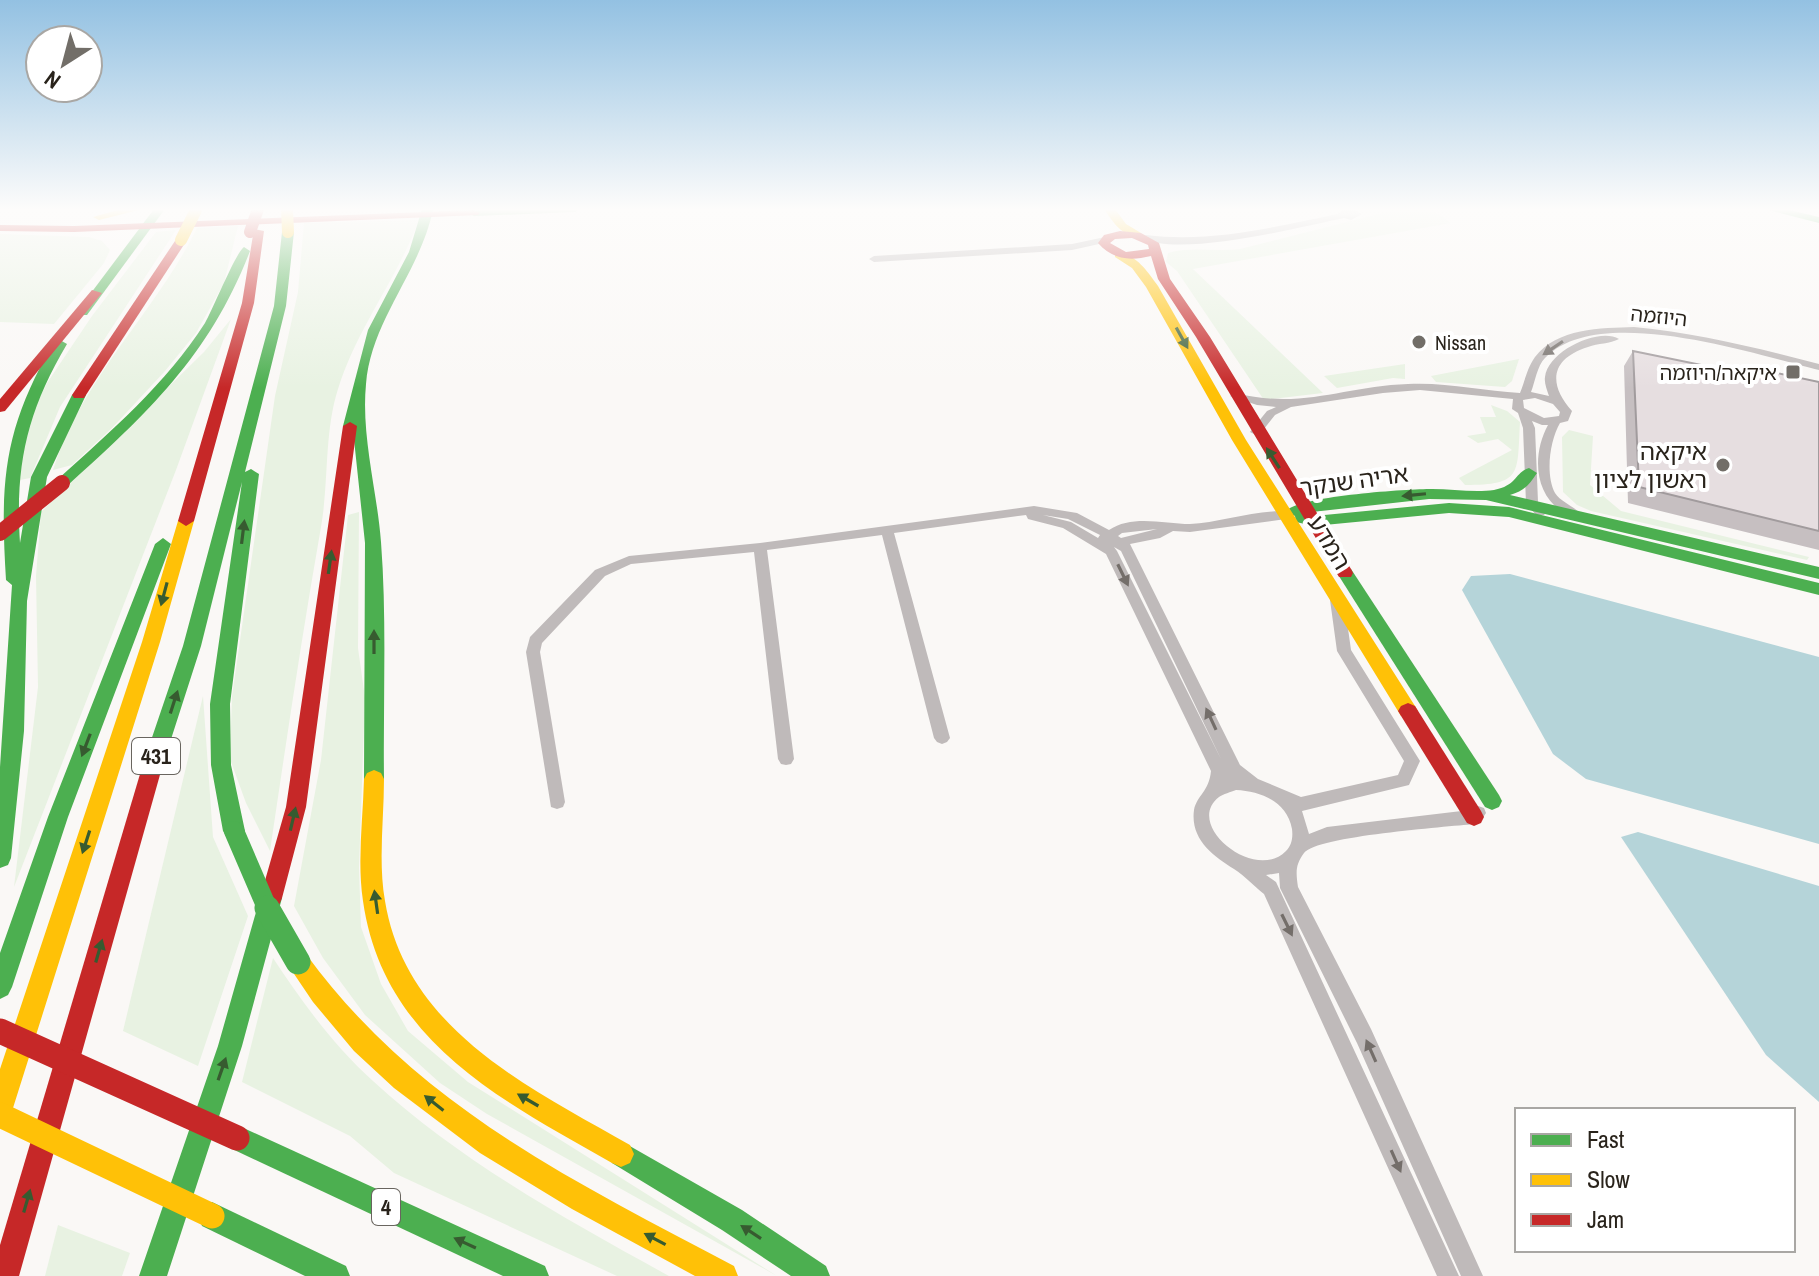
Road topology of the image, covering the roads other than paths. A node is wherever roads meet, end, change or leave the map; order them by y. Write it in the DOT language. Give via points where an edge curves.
graph roads {
  1 [pos="115,269"];
  2 [pos="162,269"];
  3 [pos="239,269"];
  4 [pos="251,269"];
  5 [pos="283,269"];
  6 [pos="404,269"];
  7 [pos="1139,269"];
  8 [pos="1157,269"];
  9 [pos="96,293"];
  10 [pos="274,328"];
  11 [pos="1819,367"];
  12 [pos="1819,374"];
  13 [pos="359,383"];
  14 [pos="1471,392"];
  15 [pos="1235,396"];
  16 [pos="1524,396"];
  17 [pos="1557,402"];
  18 [pos="1287,406"];
  19 [pos="0,408"];
  20 [pos="1520,412"];
  21 [pos="1555,422"];
  22 [pos="1256,432"];
  23 [pos="207,438"];
  24 [pos="1529,473"];
  25 [pos="1293,488"];
  26 [pos="1486,495"];
  27 [pos="1347,502"];
  28 [pos="1532,503"];
  29 [pos="1310,513"];
  30 [pos="1574,513"];
  31 [pos="1286,515"];
  32 [pos="1363,516"];
  33 [pos="1557,524"];
  34 [pos="887,530"];
  35 [pos="0,533"];
  36 [pos="1109,540"];
  37 [pos="760,547"];
  38 [pos="1332,551"];
  39 [pos="1819,573"];
  40 [pos="1819,589"];
  41 [pos="1337,599"];
  42 [pos="18,601"];
  43 [pos="942,738"];
  44 [pos="786,759"];
  45 [pos="1252,783"];
  46 [pos="1217,788"];
  47 [pos="1283,798"];
  48 [pos="1492,801"];
  49 [pos="557,802"];
  50 [pos="1474,817"];
  51 [pos="1300,845"];
  52 [pos="0,858"];
  53 [pos="1287,862"];
  54 [pos="1241,864"];
  55 [pos="0,987"];
  56 [pos="0,1031"];
  57 [pos="0,1108"];
  58 [pos="0,1115"];
  59 [pos="5,1276"];
  60 [pos="153,1276"];
  61 [pos="336,1276"];
  62 [pos="535,1276"];
  63 [pos="724,1276"];
  64 [pos="816,1276"];
  65 [pos="1448,1276"];
  66 [pos="1472,1276"];
  1 -- 9 [label="main road"];
  2 -- 42 [label="main road, bridge" via="70,408 49,450 39,477"];
  3 -- 35 [label="main road, bridge" via="201,341 150,399 62,483"];
  4 -- 23 [label="main road, 431" via="248,303"];
  5 -- 10 [label="main road, 431, bridge"];
  6 -- 13 [label="main road" via="374,332"];
  7 -- 31 [label="main road, המדע, one-way"];
  8 -- 15 [label="main road, המדע"];
  9 -- 19 [label="main road"];
  9 -- 42 [label="main road" via="34,384 13,441 7,487"];
  59 -- 10 [label="main road, 431, one-way" via="192,646"];
  63 -- 10 [label="main road, one-way, bridge" via="474,1134 406,1081 364,1043 298,962 273,921 234,831 218,745 219,691"];
  11 -- 16 [label="street, היוזמה, one-way" via="1675,334 1611,330 1576,336 1551,348 1535,365"];
  12 -- 17 [label="street, היוזמה" via="1670,340 1608,339 1557,360 1549,380"];
  60 -- 13 [label="main road, one-way" via="230,1046 296,807"];
  64 -- 13 [label="main road, one-way" via="701,1200 496,1081 433,1028 399,978 374,900 373,543"];
  14 -- 16 [label="street"];
  14 -- 18 [label="street" via="1408,387"];
  14 -- 20 [label="street"];
  15 -- 18 [label="street"];
  15 -- 22 [label="main road, המדע"];
  16 -- 17 [label="street"];
  16 -- 20 [label="street, היוזמה" via="1516,401"];
  17 -- 21 [label="street, היוזמה" via="1567,416"];
  18 -- 22 [label="street" via="1271,413"];
  20 -- 21 [label="street"];
  20 -- 24 [label="street" via="1529,428"];
  21 -- 30 [label="street" via="1547,439 1547,485 1555,500"];
  25 -- 22 [label="main road, המדע, one-way"];
  23 -- 55 [label="main road, one-way" via="58,817"];
  23 -- 57 [label="main road, 431, one-way" via="151,642"];
  24 -- 26 [label="main road" via="1513,491"];
  24 -- 28 [label="street"];
  25 -- 27 [label="main road" via="1315,498"];
  25 -- 29 [label="main road, המדע"];
  26 -- 27 [label="main road, אריה שנקר, one-way"];
  26 -- 28 [label="main road, אריה שנקר"];
  27 -- 29 [label="main road, אריה שנקר"];
  28 -- 30 [label="main road, אריה שנקר"];
  28 -- 33 [label="street"];
  29 -- 31 [label="main road, אריה שנקר"];
  29 -- 32 [label="main road, אריה שנקר"];
  29 -- 38 [label="main road, המדע"];
  30 -- 39 [label="main road, אריה שנקר"];
  31 -- 36 [label="street"];
  31 -- 41 [label="main road, המדע"];
  32 -- 33 [label="main road, אריה שנקר" via="1468,509"];
  32 -- 38 [label="main road" via="1340,526"];
  33 -- 40 [label="main road, אריה שנקר"];
  34 -- 36 [label="street" via="1012,513"];
  34 -- 37 [label="street"];
  34 -- 43 [label="street"];
  45 -- 36 [label="street, one-way" via="1234,770 1126,548"];
  36 -- 46 [label="street, one-way" via="1219,771"];
  37 -- 44 [label="street"];
  37 -- 49 [label="street" via="612,566 544,628 533,652"];
  38 -- 48 [label="main road, המדע"];
  41 -- 47 [label="street" via="1344,651 1412,761 1403,780 1301,804"];
  41 -- 50 [label="main road, המדע"];
  42 -- 52 [label="main road" via="14,731"];
  45 -- 46 [label="street"];
  45 -- 47 [label="street"];
  46 -- 54 [label="street" via="1202,805 1204,832"];
  47 -- 51 [label="street" via="1301,825"];
  48 -- 50 [label="street"];
  50 -- 51 [label="street" via="1327,834"];
  51 -- 53 [label="street"];
  53 -- 54 [label="street" via="1257,868"];
  66 -- 53 [label="street, one-way" via="1364,1036 1289,888"];
  54 -- 65 [label="street, one-way" via="1270,888"];
  62 -- 56 [label="main road, 4, one-way, bridge"];
  58 -- 61 [label="main road, bridge"];
}
